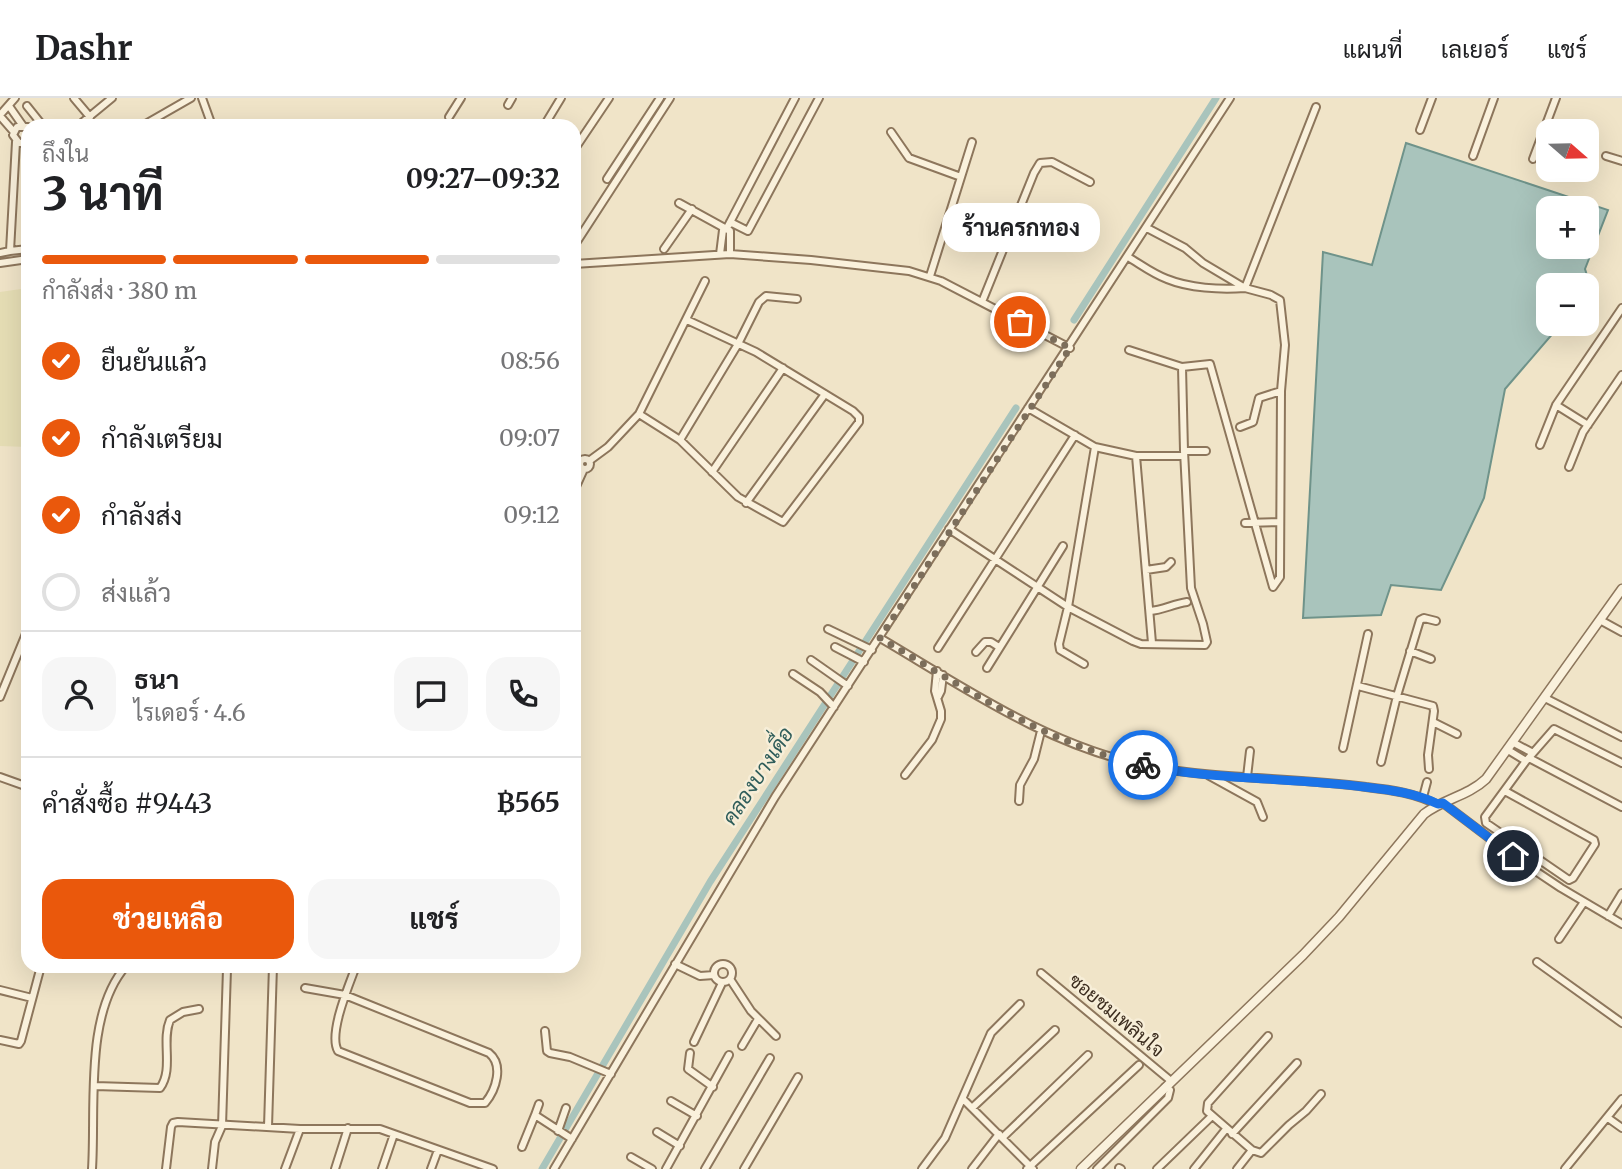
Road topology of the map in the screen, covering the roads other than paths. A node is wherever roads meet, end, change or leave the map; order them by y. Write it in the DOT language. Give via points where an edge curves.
graph roads {
  1 [pos="15,98"];
  2 [pos="74,98"];
  3 [pos="112,98"];
  4 [pos="191,98"];
  5 [pos="202,98"];
  6 [pos="461,98"];
  7 [pos="561,98"];
  8 [pos="609,98"];
  9 [pos="660,98"];
  10 [pos="670,98"];
  11 [pos="795,98"];
  12 [pos="819,98"];
  13 [pos="1230,98"];
  14 [pos="1432,98"];
  15 [pos="1494,98"];
  16 [pos="1556,98"];
  17 [pos="9,106"];
  18 [pos="27,106"];
  19 [pos="1316,107"];
  20 [pos="0,116"];
  21 [pos="90,117"];
  22 [pos="449,117"];
  23 [pos="37,119"];
  24 [pos="88,119"];
  25 [pos="154,119"];
  26 [pos="210,119"];
  27 [pos="548,119"];
  28 [pos="21,120"];
  29 [pos="21,127"];
  30 [pos="1420,130"];
  31 [pos="14,132"];
  32 [pos="891,132"];
  33 [pos="581,140"];
  34 [pos="16,142"];
  35 [pos="972,142"];
  36 [pos="21,144"];
  37 [pos="1473,156"];
  38 [pos="1606,156"];
  39 [pos="1533,159"];
  40 [pos="1622,161"];
  41 [pos="961,177"];
  42 [pos="607,179"];
  43 [pos="1090,182"];
  44 [pos="679,203"];
  45 [pos="692,209"];
  46 [pos="729,225"];
  47 [pos="1147,228"];
  48 [pos="581,235"];
  49 [pos="664,249"];
  50 [pos="21,250"];
  51 [pos="10,251"];
  52 [pos="0,253"];
  53 [pos="720,254"];
  54 [pos="730,254"];
  55 [pos="1128,257"];
  56 [pos="21,260"];
  57 [pos="0,263"];
  58 [pos="581,264"];
  59 [pos="930,276"];
  60 [pos="705,281"];
  61 [pos="1245,288"];
  62 [pos="797,299"];
  63 [pos="982,302"];
  64 [pos="1622,308"];
  65 [pos="687,320"];
  66 [pos="738,344"];
  67 [pos="1070,348"];
  68 [pos="1129,349"];
  69 [pos="1182,367"];
  70 [pos="783,368"];
  71 [pos="1622,375"];
  72 [pos="1281,391"];
  73 [pos="825,394"];
  74 [pos="1556,405"];
  75 [pos="1028,408"];
  76 [pos="639,414"];
  77 [pos="1588,425"];
  78 [pos="1240,427"];
  79 [pos="1075,435"];
  80 [pos="680,440"];
  81 [pos="1540,445"];
  82 [pos="1095,447"];
  83 [pos="1206,451"];
  84 [pos="1184,454"];
  85 [pos="1136,456"];
  86 [pos="581,459"];
  87 [pos="589,461"];
  88 [pos="581,466"];
  89 [pos="1569,467"];
  90 [pos="584,469"];
  91 [pos="712,472"];
  92 [pos="581,476"];
  93 [pos="746,503"];
  94 [pos="1280,522"];
  95 [pos="1245,523"];
  96 [pos="1255,523"];
  97 [pos="950,529"];
  98 [pos="1063,546"];
  99 [pos="996,559"];
  100 [pos="1171,562"];
  101 [pos="1146,570"];
  102 [pos="1037,587"];
  103 [pos="1622,589"];
  104 [pos="1187,602"];
  105 [pos="1068,607"];
  106 [pos="1150,611"];
  107 [pos="1600,620"];
  108 [pos="1436,621"];
  109 [pos="828,629"];
  110 [pos="1622,632"];
  111 [pos="1368,634"];
  112 [pos="880,638"];
  113 [pos="1152,643"];
  114 [pos="21,646"];
  115 [pos="835,647"];
  116 [pos="999,647"];
  117 [pos="866,648"];
  118 [pos="938,648"];
  119 [pos="1410,651"];
  120 [pos="976,652"];
  121 [pos="1431,659"];
  122 [pos="811,660"];
  123 [pos="859,660"];
  124 [pos="1084,664"];
  125 [pos="987,668"];
  126 [pos="940,673"];
  127 [pos="793,674"];
  128 [pos="843,683"];
  129 [pos="1358,686"];
  130 [pos="1396,696"];
  131 [pos="0,697"];
  132 [pos="1545,698"];
  133 [pos="830,704"];
  134 [pos="1433,722"];
  135 [pos="1041,731"];
  136 [pos="1457,734"];
  137 [pos="1622,737"];
  138 [pos="1511,746"];
  139 [pos="1343,748"];
  140 [pos="1250,751"];
  141 [pos="1529,757"];
  142 [pos="1381,762"];
  143 [pos="1622,763"];
  144 [pos="1429,769"];
  145 [pos="1207,774"];
  146 [pos="1248,774"];
  147 [pos="905,775"];
  148 [pos="0,777"];
  149 [pos="1427,782"];
  150 [pos="21,784"];
  151 [pos="1505,791"];
  152 [pos="1424,794"];
  153 [pos="1019,801"];
  154 [pos="1441,804"];
  155 [pos="1622,807"];
  156 [pos="1263,817"];
  157 [pos="1622,894"];
  158 [pos="1584,902"];
  159 [pos="1608,916"];
  160 [pos="1622,924"];
  161 [pos="1559,939"];
  162 [pos="1537,962"];
  163 [pos="675,964"];
  164 [pos="39,973"];
  165 [pos="121,973"];
  166 [pos="227,973"];
  167 [pos="273,973"];
  168 [pos="353,973"];
  169 [pos="1041,973"];
  170 [pos="714,975"];
  171 [pos="730,979"];
  172 [pos="722,983"];
  173 [pos="304,988"];
  174 [pos="0,990"];
  175 [pos="345,995"];
  176 [pos="32,998"];
  177 [pos="1020,1004"];
  178 [pos="199,1009"];
  179 [pos="758,1019"];
  180 [pos="1622,1023"];
  181 [pos="1055,1030"];
  182 [pos="545,1031"];
  183 [pos="776,1036"];
  184 [pos="1268,1036"];
  185 [pos="0,1040"];
  186 [pos="694,1042"];
  187 [pos="742,1046"];
  188 [pos="690,1053"];
  189 [pos="729,1055"];
  190 [pos="1088,1055"];
  191 [pos="770,1058"];
  192 [pos="1297,1063"];
  193 [pos="1139,1065"];
  194 [pos="605,1072"];
  195 [pos="798,1077"];
  196 [pos="1168,1084"];
  197 [pos="95,1086"];
  198 [pos="713,1087"];
  199 [pos="1321,1094"];
  200 [pos="963,1099"];
  201 [pos="1622,1099"];
  202 [pos="671,1101"];
  203 [pos="539,1104"];
  204 [pos="566,1108"];
  205 [pos="972,1108"];
  206 [pos="535,1115"];
  207 [pos="697,1116"];
  208 [pos="1212,1116"];
  209 [pos="1608,1118"];
  210 [pos="222,1126"];
  211 [pos="268,1127"];
  212 [pos="348,1128"];
  213 [pos="1622,1128"];
  214 [pos="300,1129"];
  215 [pos="1226,1129"];
  216 [pos="656,1132"];
  217 [pos="394,1134"];
  218 [pos="1232,1134"];
  219 [pos="565,1135"];
  220 [pos="1000,1136"];
  221 [pos="680,1146"];
  222 [pos="522,1147"];
  223 [pos="438,1150"];
  224 [pos="1101,1150"];
  225 [pos="1252,1150"];
  226 [pos="631,1157"];
  227 [pos="1109,1157"];
  228 [pos="1118,1166"];
  229 [pos="479,1167"];
  230 [pos="1030,1168"];
  231 [pos="92,1169"];
  232 [pos="166,1169"];
  233 [pos="212,1169"];
  234 [pos="285,1169"];
  235 [pos="335,1169"];
  236 [pos="382,1169"];
  237 [pos="431,1169"];
  238 [pos="493,1169"];
  239 [pos="554,1169"];
  240 [pos="652,1169"];
  241 [pos="666,1169"];
  242 [pos="705,1169"];
  243 [pos="744,1169"];
  244 [pos="922,1169"];
  245 [pos="972,1169"];
  246 [pos="1081,1169"];
  247 [pos="1097,1169"];
  248 [pos="1157,1169"];
  249 [pos="1194,1169"];
  250 [pos="1237,1169"];
  251 [pos="1565,1169"];
  1 -- 17 [label="street"];
  2 -- 21 [label="street"];
  3 -- 21 [label="street"];
  4 -- 25 [label="street"];
  5 -- 26 [label="street"];
  6 -- 22 [label="street"];
  7 -- 27 [label="street"];
  8 -- 33 [label="street"];
  9 -- 42 [label="street"];
  10 -- 48 [label="street"];
  11 -- 46 [label="street"];
  12 -- 46 [label="street" via="748,232"];
  13 -- 47 [label="street"];
  14 -- 30 [label="street"];
  15 -- 37 [label="street"];
  16 -- 39 [label="street"];
  17 -- 20 [label="street"];
  17 -- 28 [label="street"];
  18 -- 23 [label="street"];
  19 -- 61 [label="street"];
  20 -- 31 [label="street"];
  21 -- 24 [label="street"];
  29 -- 31 [label="street"];
  31 -- 34 [label="street"];
  32 -- 41 [label="street" via="909,158"];
  34 -- 36 [label="street"];
  34 -- 51 [label="street"];
  35 -- 41 [label="street"];
  38 -- 40 [label="street"];
  41 -- 59 [label="street"];
  43 -- 63 [label="street" via="1052,162 1040,163"];
  44 -- 45 [label="street"];
  45 -- 46 [label="street"];
  45 -- 49 [label="street"];
  46 -- 53 [label="street" via="721,235"];
  46 -- 54 [label="street"];
  47 -- 55 [label="street"];
  47 -- 61 [label="street"];
  50 -- 51 [label="street"];
  51 -- 52 [label="street"];
  53 -- 54 [label="street"];
  53 -- 58 [label="street"];
  54 -- 59 [label="street"];
  55 -- 61 [label="street" via="1179,283"];
  55 -- 67 [label="street"];
  56 -- 57 [label="street"];
  59 -- 63 [label="street"];
  60 -- 65 [label="street"];
  61 -- 72 [label="street" via="1280,300 1285,345"];
  62 -- 66 [label="street" via="762,299"];
  63 -- 67 [label="street"];
  64 -- 74 [label="street"];
  65 -- 66 [label="street"];
  65 -- 76 [label="street"];
  66 -- 70 [label="street"];
  66 -- 80 [label="street"];
  67 -- 75 [label="street"];
  68 -- 69 [label="street"];
  69 -- 84 [label="street"];
  69 -- 96 [label="street" via="1210,364"];
  70 -- 73 [label="street"];
  70 -- 91 [label="street"];
  71 -- 77 [label="street"];
  72 -- 78 [label="street" via="1259,398 1252,422"];
  72 -- 94 [label="street"];
  73 -- 93 [label="street"];
  73 -- 93 [label="street" via="857,414 857,426 786,520 779,521"];
  74 -- 77 [label="street"];
  74 -- 81 [label="street"];
  75 -- 79 [label="street"];
  75 -- 97 [label="street"];
  76 -- 80 [label="street"];
  76 -- 87 [label="street"];
  77 -- 89 [label="street"];
  79 -- 82 [label="street"];
  79 -- 99 [label="street"];
  80 -- 91 [label="street"];
  82 -- 85 [label="street"];
  82 -- 105 [label="street"];
  83 -- 84 [label="street"];
  84 -- 85 [label="street"];
  84 -- 113 [label="street" via="1191,588 1207,642"];
  85 -- 101 [label="street"];
  86 -- 87 [label="street"];
  87 -- 90 [label="street"];
  88 -- 90 [label="street"];
  90 -- 92 [label="street"];
  91 -- 93 [label="street"];
  94 -- 96 [label="street"];
  94 -- 96 [label="street" via="1280,577 1273,587"];
  95 -- 96 [label="street"];
  97 -- 99 [label="street"];
  97 -- 112 [label="street"];
  98 -- 102 [label="street"];
  99 -- 102 [label="street"];
  99 -- 118 [label="street"];
  100 -- 101 [label="street"];
  101 -- 106 [label="street"];
  102 -- 105 [label="street"];
  102 -- 116 [label="street"];
  103 -- 107 [label="street"];
  104 -- 106 [label="street"];
  105 -- 113 [label="street" via="1133,641"];
  105 -- 124 [label="street" via="1060,650"];
  106 -- 113 [label="street"];
  107 -- 110 [label="street"];
  107 -- 132 [label="street"];
  108 -- 119 [label="street" via="1421,619"];
  109 -- 117 [label="street"];
  111 -- 129 [label="street"];
  112 -- 117 [label="street"];
  112 -- 126 [label="street"];
  114 -- 131 [label="street"];
  115 -- 123 [label="street"];
  116 -- 120 [label="street" via="985,642"];
  116 -- 125 [label="street"];
  117 -- 123 [label="street"];
  119 -- 121 [label="street"];
  119 -- 130 [label="street"];
  122 -- 128 [label="street"];
  123 -- 128 [label="street"];
  126 -- 135 [label="street"];
  126 -- 147 [label="street" via="941,719 932,740"];
  127 -- 133 [label="street"];
  128 -- 133 [label="street"];
  129 -- 130 [label="street"];
  129 -- 139 [label="street"];
  130 -- 134 [label="street" via="1431,704"];
  130 -- 142 [label="street"];
  132 -- 137 [label="street"];
  132 -- 138 [label="street"];
  133 -- 163 [label="street"];
  134 -- 136 [label="street"];
  134 -- 144 [label="street"];
  135 -- 145 [label="street" via="1124,761"];
  135 -- 153 [label="street" via="1034,759 1020,785"];
  138 -- 141 [label="street"];
  138 -- 154 [label="street" via="1479,785"];
  140 -- 146 [label="street"];
  141 -- 143 [label="street" via="1550,731 1557,729"];
  141 -- 151 [label="street"];
  141 -- 155 [label="street"];
  145 -- 146 [label="street"];
  145 -- 156 [label="street" via="1257,802"];
  146 -- 152 [label="street"];
  148 -- 150 [label="street"];
  149 -- 152 [label="street"];
  151 -- 151 [label="street" via="1485,817 1486,823 1566,880 1573,878 1594,840"];
  152 -- 154 [label="street"];
  154 -- 158 [label="street"];
  154 -- 196 [label="street" via="1424,814 1303,955"];
  157 -- 159 [label="street"];
  158 -- 159 [label="street"];
  158 -- 161 [label="street"];
  159 -- 160 [label="street"];
  162 -- 180 [label="street"];
  163 -- 170 [label="street" via="700,976"];
  163 -- 194 [label="street"];
  164 -- 176 [label="street"];
  165 -- 197 [label="street" via="102,1009"];
  166 -- 210 [label="street"];
  167 -- 211 [label="street"];
  168 -- 175 [label="street"];
  169 -- 196 [label="street, ซอยชมเพลินใจ"];
  170 -- 171 [label="street" via="717,966 726,964 732,971"];
  170 -- 172 [label="street"];
  171 -- 172 [label="street"];
  171 -- 179 [label="street"];
  172 -- 186 [label="street"];
  173 -- 175 [label="street"];
  174 -- 176 [label="street"];
  175 -- 175 [label="street" via="489,1053 498,1066 491,1096 485,1104 470,1103 338,1051 334,1040"];
  176 -- 185 [label="street" via="19,1044"];
  177 -- 200 [label="street" via="991,1033"];
  178 -- 197 [label="street" via="170,1020 166,1074 160,1088"];
  179 -- 183 [label="street"];
  179 -- 187 [label="street"];
  181 -- 205 [label="street"];
  182 -- 194 [label="street" via="547,1051"];
  184 -- 208 [label="street" via="1208,1103"];
  188 -- 198 [label="street" via="688,1069"];
  189 -- 198 [label="street"];
  190 -- 220 [label="street"];
  191 -- 242 [label="street"];
  192 -- 218 [label="street"];
  193 -- 230 [label="street"];
  194 -- 219 [label="street"];
  195 -- 243 [label="street"];
  196 -- 224 [label="street"];
  196 -- 227 [label="street" via="1168,1098"];
  197 -- 231 [label="street"];
  198 -- 207 [label="street"];
  199 -- 225 [label="street" via="1265,1151"];
  200 -- 205 [label="street"];
  200 -- 244 [label="street" via="945,1138"];
  201 -- 209 [label="street"];
  202 -- 207 [label="street"];
  203 -- 206 [label="street"];
  204 -- 219 [label="street"];
  205 -- 220 [label="street"];
  206 -- 219 [label="street"];
  206 -- 222 [label="street"];
  207 -- 221 [label="street"];
  208 -- 215 [label="street"];
  208 -- 248 [label="street"];
  209 -- 213 [label="street"];
  209 -- 251 [label="street"];
  210 -- 211 [label="street"];
  210 -- 232 [label="street" via="173,1122"];
  210 -- 233 [label="street"];
  211 -- 214 [label="street"];
  212 -- 214 [label="street"];
  212 -- 217 [label="street"];
  212 -- 235 [label="street"];
  214 -- 234 [label="street"];
  215 -- 218 [label="street"];
  215 -- 249 [label="street"];
  216 -- 221 [label="street"];
  217 -- 223 [label="street"];
  217 -- 236 [label="street"];
  218 -- 225 [label="street"];
  219 -- 239 [label="street"];
  220 -- 230 [label="street"];
  220 -- 245 [label="street"];
  221 -- 241 [label="street"];
  223 -- 229 [label="street"];
  223 -- 237 [label="street"];
  224 -- 227 [label="street"];
  224 -- 246 [label="street"];
  225 -- 250 [label="street"];
  226 -- 240 [label="street"];
  227 -- 228 [label="street"];
  227 -- 247 [label="street"];
  229 -- 238 [label="street"];
}
